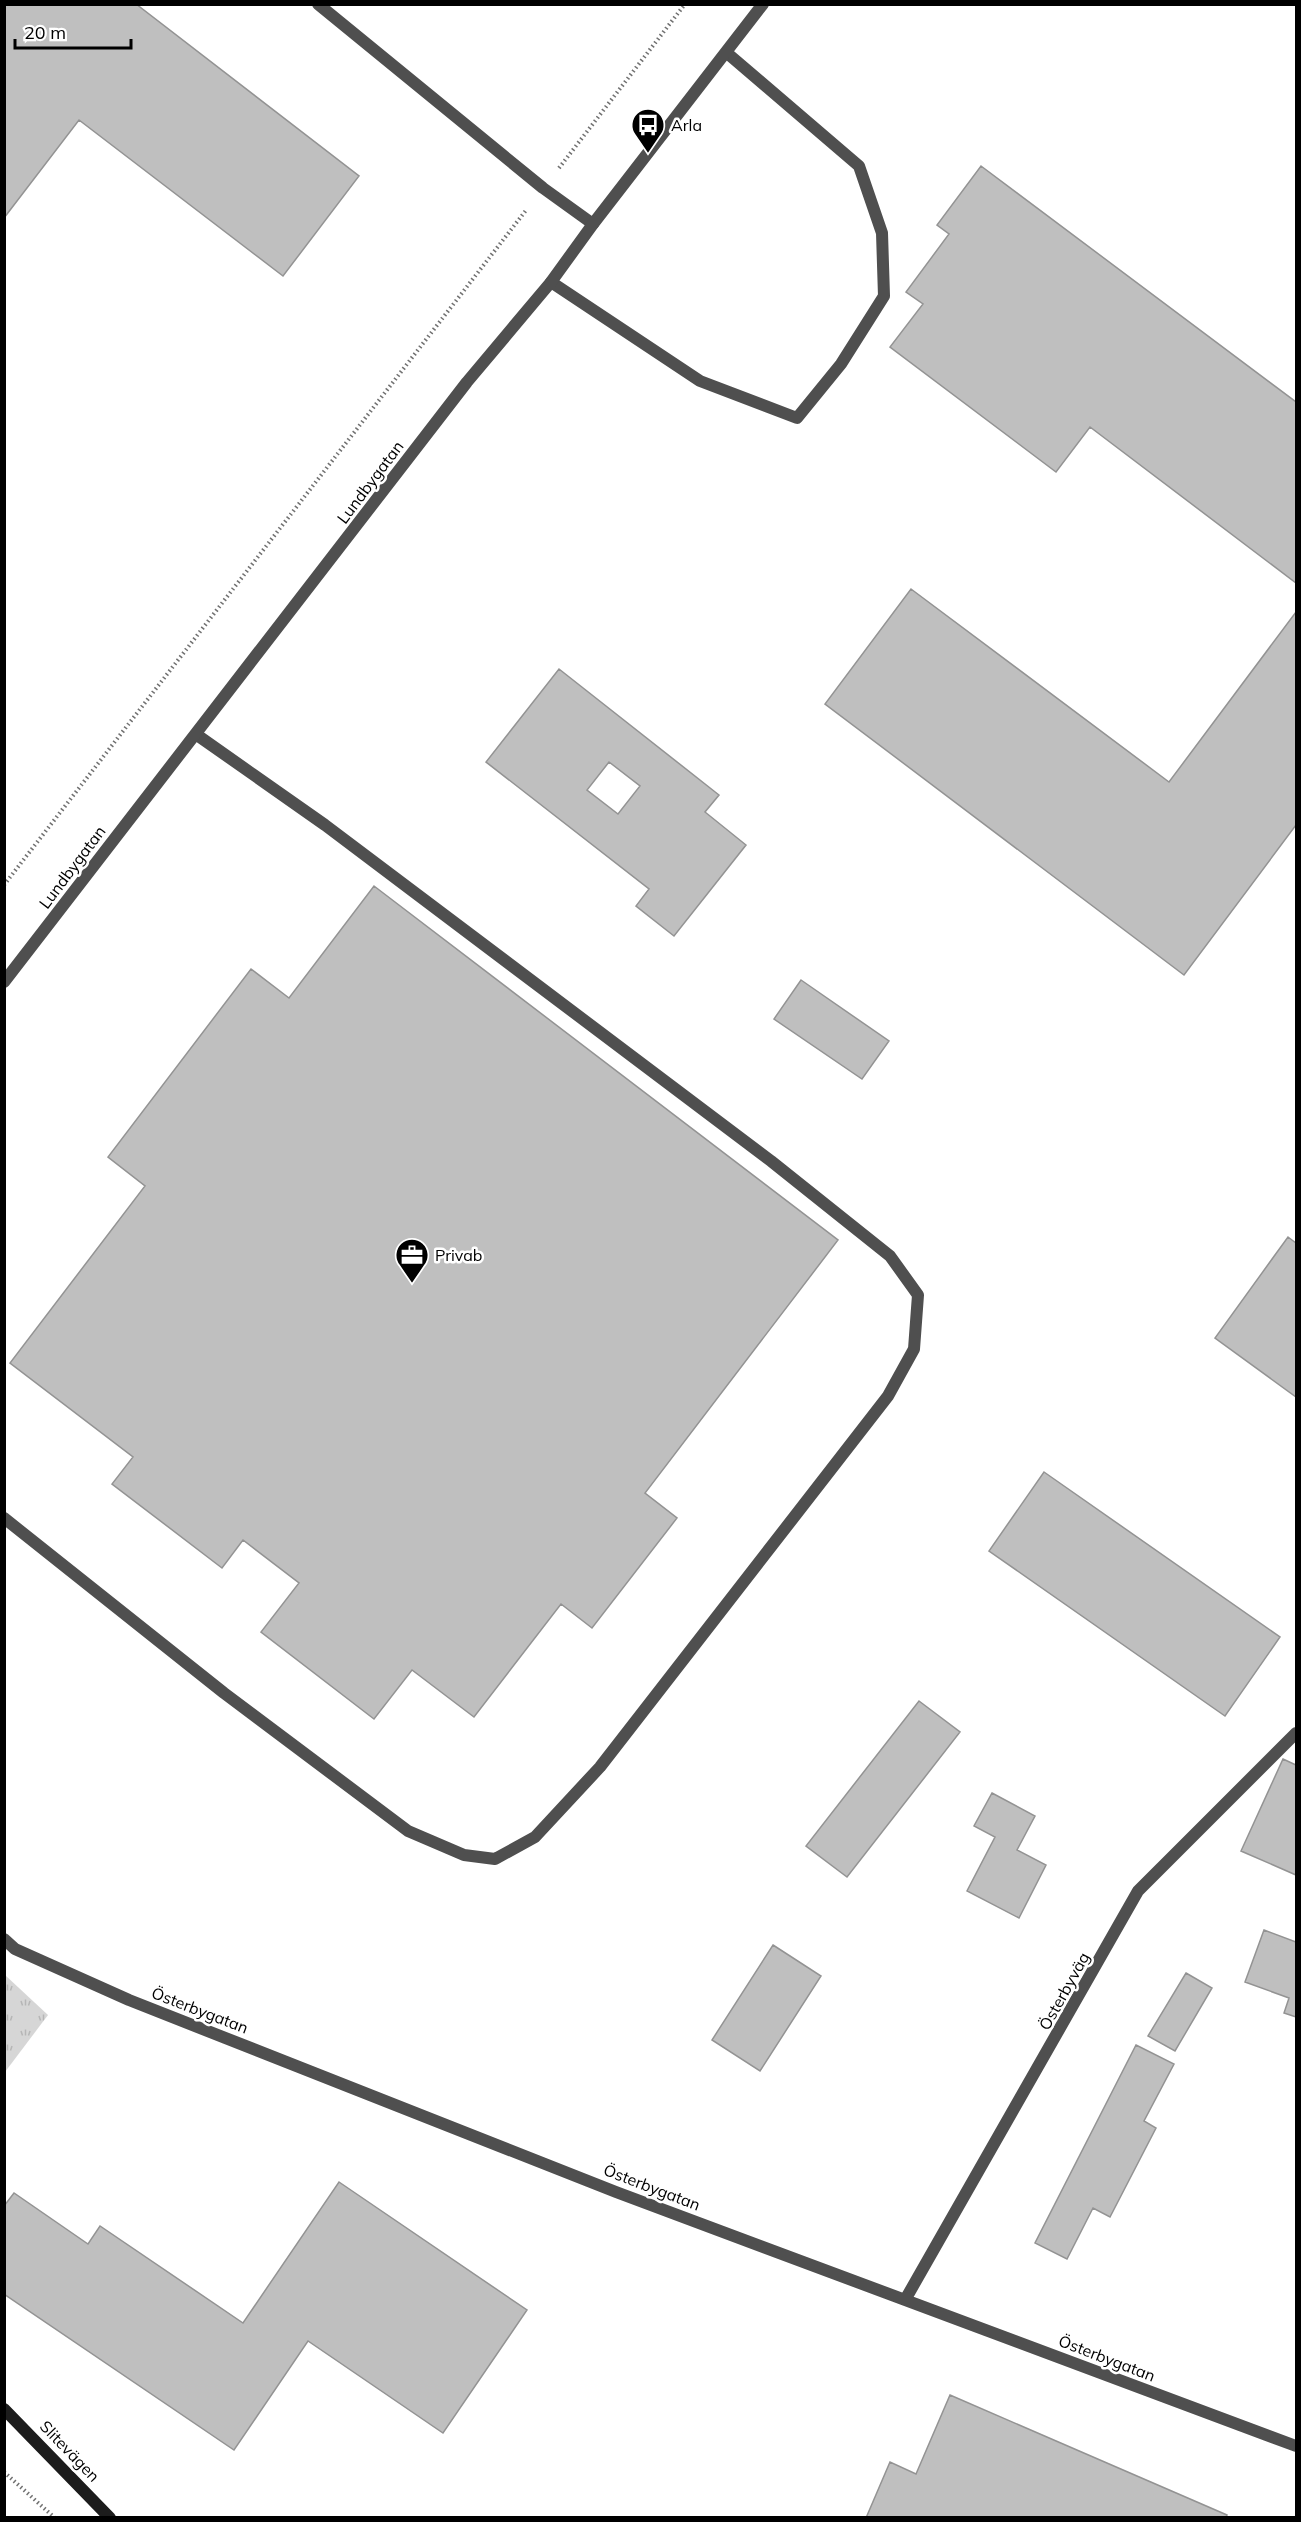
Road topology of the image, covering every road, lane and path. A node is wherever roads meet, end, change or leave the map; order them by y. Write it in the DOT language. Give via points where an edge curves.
graph roads {
  1 [pos="318,4"];
  2 [pos="685,4"];
  3 [pos="763,4"];
  4 [pos="727,53"];
  5 [pos="543,188"];
  6 [pos="593,224"];
  7 [pos="551,282"];
  8 [pos="197,735"];
  9 [pos="4,885"];
  10 [pos="4,982"];
  11 [pos="4,1518"];
  12 [pos="1296,1733"];
  13 [pos="4,1940"];
  14 [pos="905,2300"];
  15 [pos="4,2409"];
  16 [pos="1296,2446"];
  17 [pos="4,2472"];
  18 [pos="55,2517"];
  19 [pos="110,2517"];
  1 -- 5 [label="street"];
  2 -- 5 [label="path"];
  3 -- 4 [label="street, Lundbygatan"];
  4 -- 6 [label="street, Lundbygatan"];
  4 -- 7 [label="street" via="859,166 882,233 884,296 841,364 797,418 700,381"];
  5 -- 6 [label="street"];
  5 -- 9 [label="path"];
  6 -- 7 [label="street, Lundbygatan"];
  7 -- 8 [label="street, Lundbygatan" via="467,382"];
  8 -- 10 [label="street, Lundbygatan"];
  8 -- 11 [label="street" via="325,825 753,1147 890,1256 918,1295 914,1349 888,1396 600,1767 535,1837 495,1859 464,1855 408,1831 224,1694"];
  12 -- 14 [label="street, Österbyväg" via="1138,1891"];
  13 -- 14 [label="street, Österbygatan" via="15,1949 129,2000 616,2192"];
  14 -- 16 [label="street, Österbygatan"];
  15 -- 19 [label="main road, Slitevägen"];
  17 -- 18 [label="path"];
}
